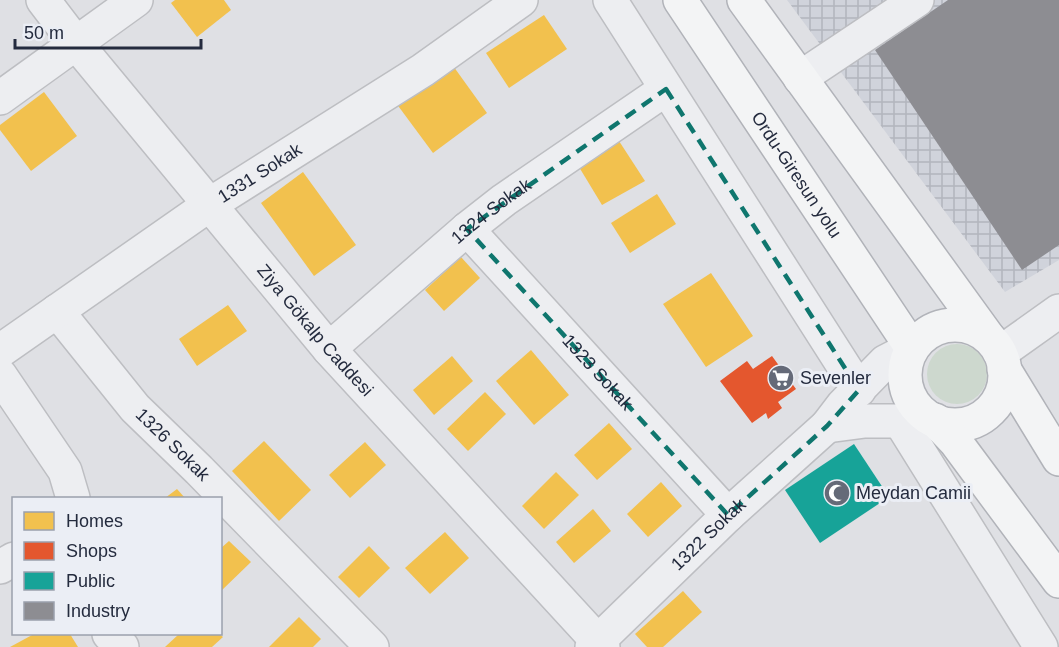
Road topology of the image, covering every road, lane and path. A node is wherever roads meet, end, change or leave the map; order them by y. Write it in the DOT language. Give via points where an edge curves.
graph roads {
  1 [pos="43,0"];
  2 [pos="136,0"];
  3 [pos="521,0"];
  4 [pos="610,0"];
  5 [pos="680,0"];
  6 [pos="744,0"];
  7 [pos="917,0"];
  8 [pos="75,42"];
  9 [pos="800,78"];
  10 [pos="666,89"];
  11 [pos="0,98"];
  12 [pos="209,205"];
  13 [pos="467,228"];
  14 [pos="57,310"];
  15 [pos="1059,311"];
  16 [pos="912,348"];
  17 [pos="329,349"];
  18 [pos="0,351"];
  19 [pos="997,353"];
  20 [pos="0,375"];
  21 [pos="859,390"];
  22 [pos="935,420"];
  23 [pos="900,421"];
  24 [pos="827,426"];
  25 [pos="1059,459"];
  26 [pos="73,497"];
  27 [pos="728,515"];
  28 [pos="1059,581"];
  29 [pos="111,635"];
  30 [pos="598,645"];
  31 [pos="122,647"];
  32 [pos="372,647"];
  33 [pos="1041,647"];
  1 -- 8 [label="street, Ziya Gökalp Caddesi"];
  2 -- 8 [label="street"];
  3 -- 12 [label="street, 1331 Sokak" via="423,70"];
  4 -- 10 [label="street"];
  5 -- 16 [label="highway, Ordu-Giresun yolu"];
  6 -- 9 [label="highway"];
  7 -- 9 [label="street"];
  8 -- 11 [label="street"];
  8 -- 12 [label="street, Ziya Gökalp Caddesi"];
  9 -- 19 [label="highway"];
  10 -- 13 [label="street, 1324 Sokak"];
  10 -- 21 [label="street"];
  12 -- 14 [label="street, 1331 Sokak"];
  12 -- 17 [label="street, Ziya Gökalp Caddesi"];
  13 -- 17 [label="street, 1324 Sokak"];
  13 -- 27 [label="street, 1323 Sokak"];
  14 -- 18 [label="street, 1331 Sokak"];
  14 -- 32 [label="street, 1326 Sokak" via="135,408"];
  15 -- 19 [label="street"];
  16 -- 19 [label="highway" via="926,334 946,326 969,327"];
  16 -- 21 [label="street, 1322 Sokak" via="885,362"];
  16 -- 22 [label="highway" via="905,371 909,393 921,411"];
  17 -- 30 [label="street, Ziya Gökalp Caddesi"];
  19 -- 22 [label="highway" via="1004,384 990,410 964,424"];
  19 -- 25 [label="highway"];
  20 -- 26 [label="street" via="65,471"];
  21 -- 24 [label="street, 1322 Sokak"];
  22 -- 23 [label="street"];
  22 -- 28 [label="highway"];
  23 -- 24 [label="street"];
  23 -- 33 [label="street"];
  24 -- 27 [label="street, 1322 Sokak"];
  27 -- 30 [label="street, 1322 Sokak"];
  29 -- 31 [label="street"];
}
